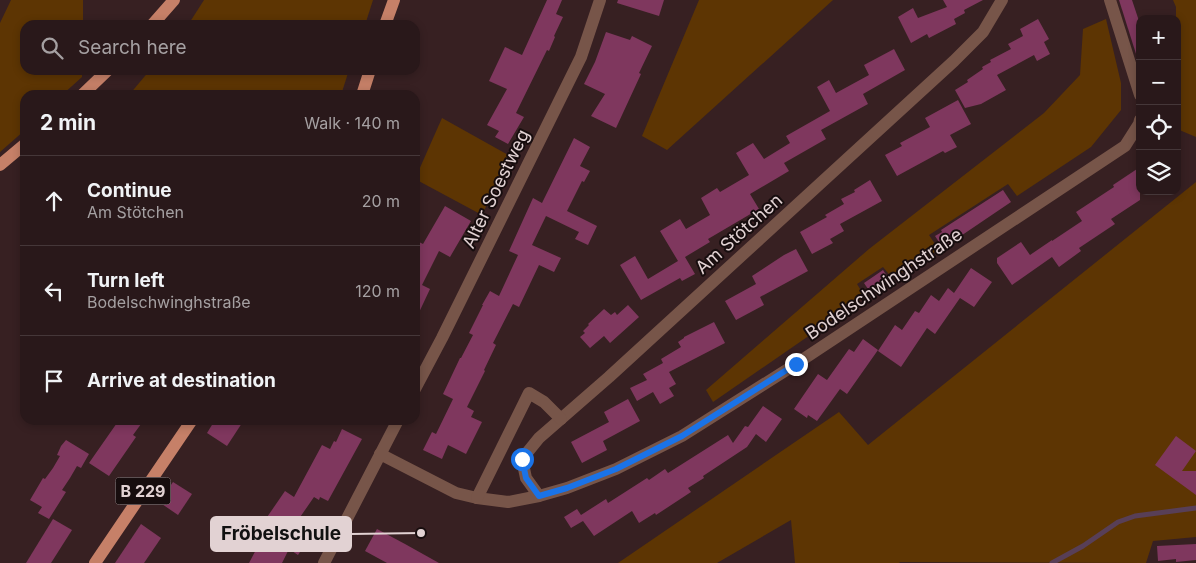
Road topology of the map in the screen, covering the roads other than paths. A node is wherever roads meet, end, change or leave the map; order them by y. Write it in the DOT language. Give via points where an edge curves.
graph roads {
  1 [pos="174,0"];
  2 [pos="394,0"];
  3 [pos="600,0"];
  4 [pos="1002,0"];
  5 [pos="1110,0"];
  6 [pos="156,20"];
  7 [pos="387,20"];
  8 [pos="103,75"];
  9 [pos="368,75"];
  10 [pos="1136,82"];
  11 [pos="87,90"];
  12 [pos="364,90"];
  13 [pos="1136,129"];
  14 [pos="20,148"];
  15 [pos="0,165"];
  16 [pos="420,380"];
  17 [pos="561,419"];
  18 [pos="189,425"];
  19 [pos="395,425"];
  20 [pos="380,454"];
  21 [pos="539,496"];
  22 [pos="477,498"];
  23 [pos="95,563"];
  24 [pos="324,563"];
  1 -- 6 [label="main road"];
  2 -- 7 [label="main road"];
  3 -- 16 [label="street, Alter Soestweg" via="581,57"];
  4 -- 17 [label="street, Am Stötchen" via="983,32 954,61"];
  5 -- 10 [label="street"];
  8 -- 11 [label="main road"];
  9 -- 12 [label="main road"];
  13 -- 21 [label="street, Bodelschwinghstraße" via="1125,146 682,436 616,469"];
  14 -- 15 [label="main road"];
  17 -- 21 [label="street, Am Stötchen" via="522,459 526,478"];
  17 -- 22 [label="street" via="529,393"];
  18 -- 23 [label="main road, B 229"];
  19 -- 20 [label="street"];
  20 -- 22 [label="street, Bodelschwinghstraße" via="456,493"];
  20 -- 24 [label="street"];
  21 -- 22 [label="street, Bodelschwinghstraße" via="508,502"];
}
